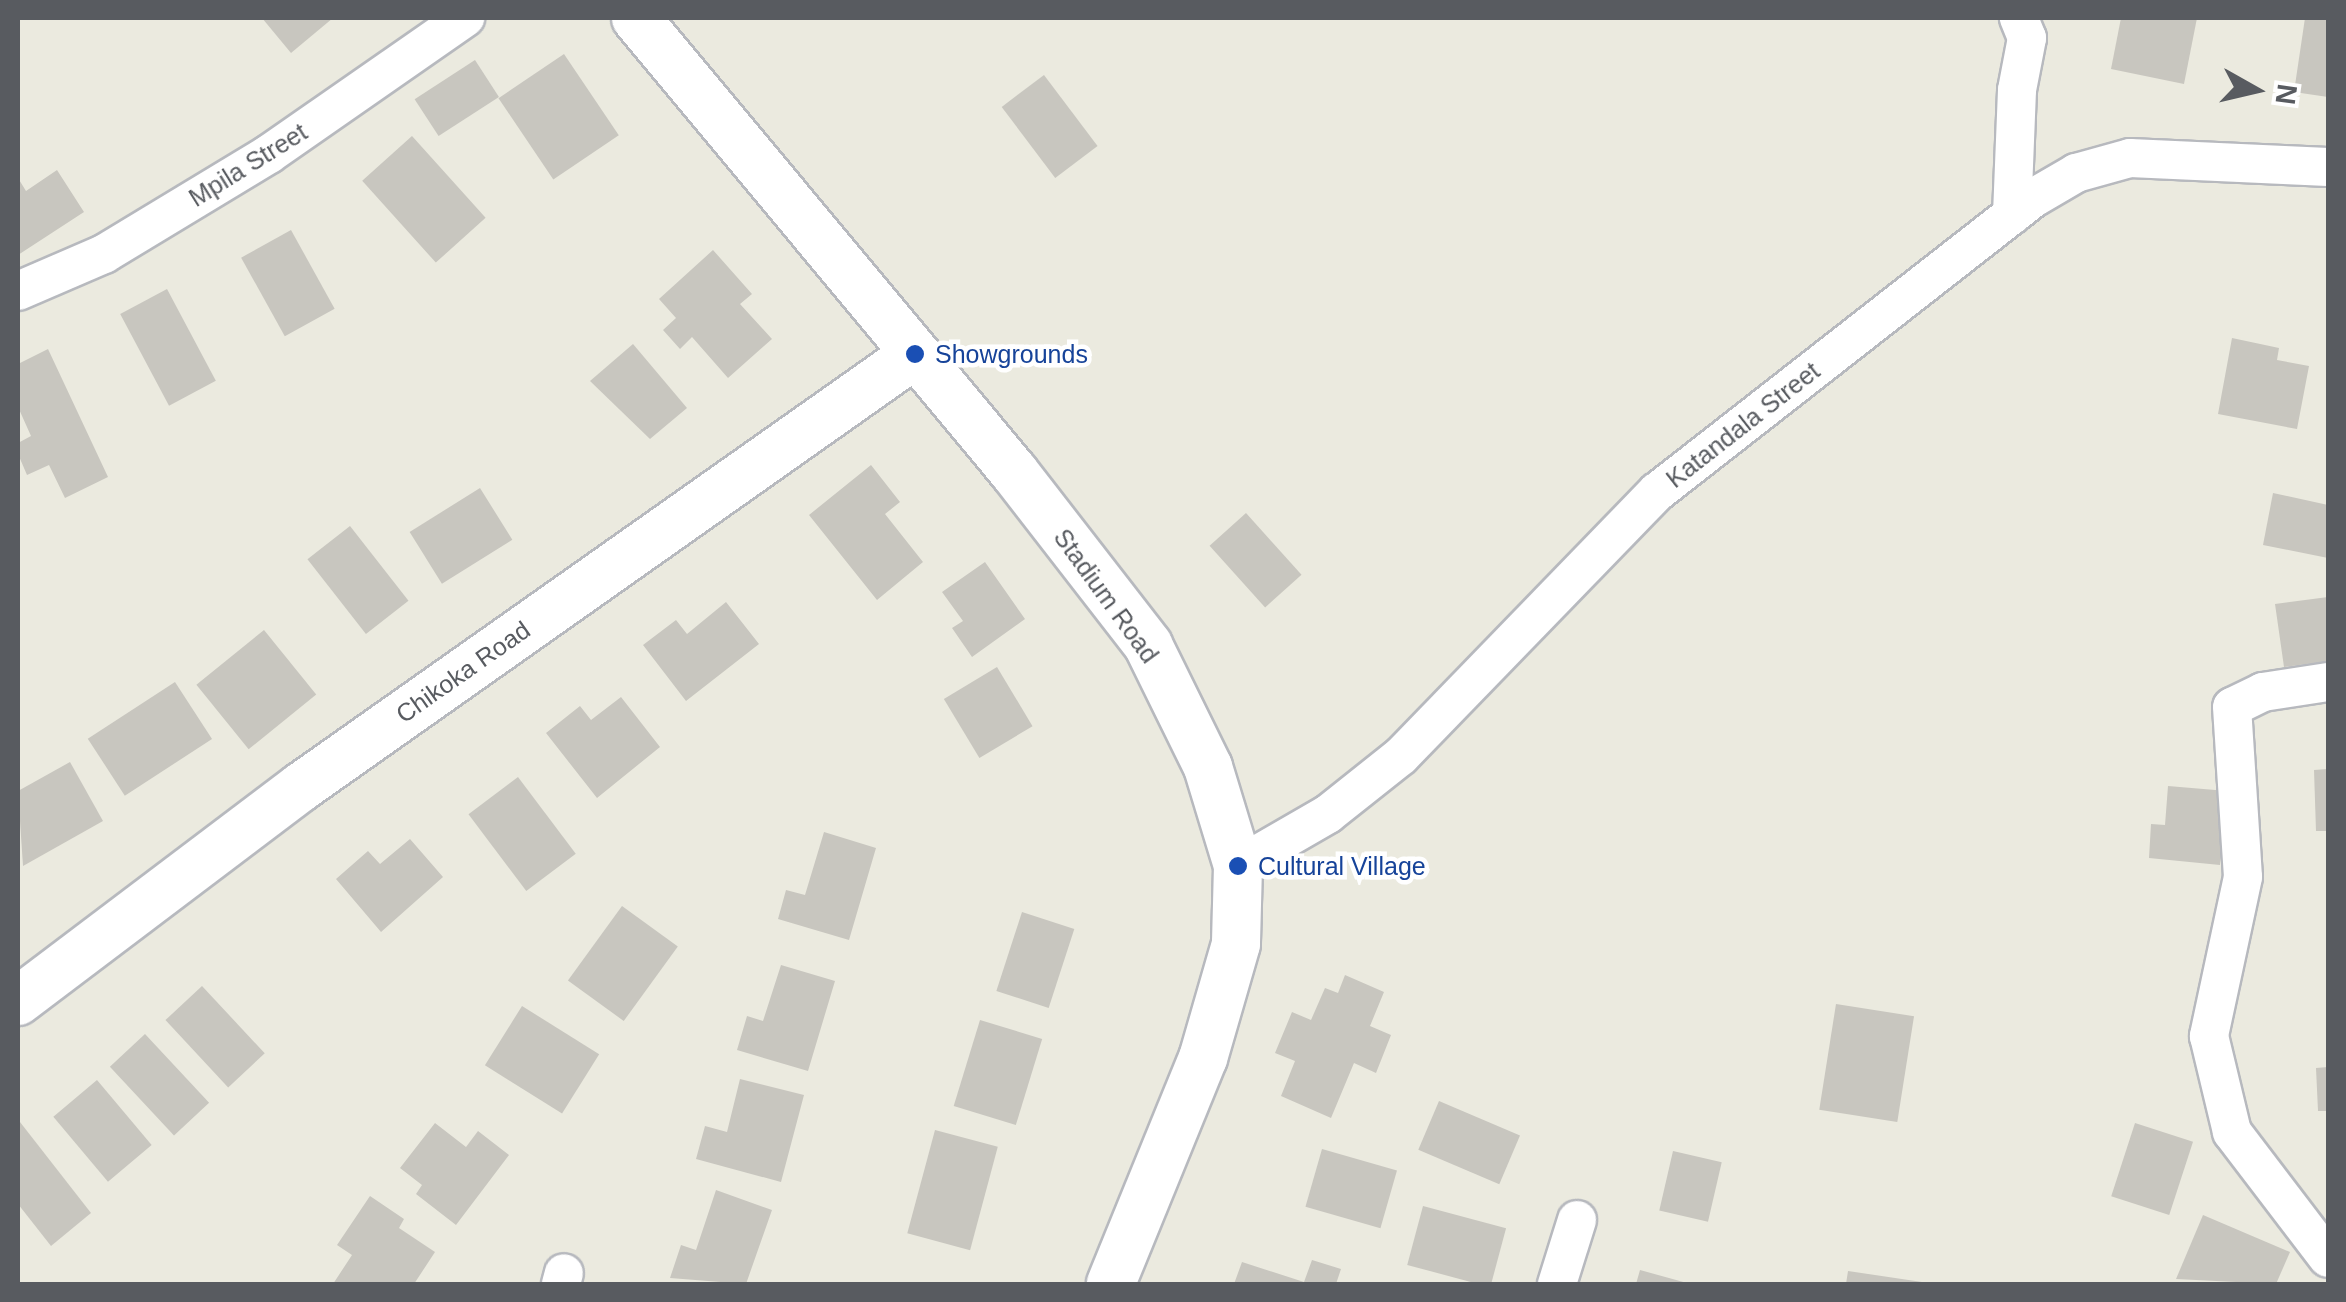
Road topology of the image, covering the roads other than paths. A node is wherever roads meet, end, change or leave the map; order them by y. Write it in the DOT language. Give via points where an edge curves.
graph roads {
  1 [pos="465,18"];
  2 [pos="636,18"];
  3 [pos="2019,18"];
  4 [pos="2328,167"];
  5 [pos="2012,215"];
  6 [pos="18,291"];
  7 [pos="915,354"];
  8 [pos="2328,682"];
  9 [pos="1238,866"];
  10 [pos="18,1000"];
  11 [pos="1578,1220"];
  12 [pos="2328,1258"];
  13 [pos="1111,1284"];
  14 [pos="1558,1284"];
  1 -- 6 [label="street, Mpila Street" via="270,154 104,254"];
  2 -- 7 [label="street, Stadium Road"];
  3 -- 5 [label="street" via="2026,38"];
  4 -- 5 [label="street, Katandala Street" via="2130,158 2076,173"];
  5 -- 9 [label="street, Katandala Street" via="1657,492 1401,756 1328,814"];
  7 -- 9 [label="street, Stadium Road" via="1148,646 1208,767"];
  7 -- 10 [label="street, Chikoka Road" via="301,786"];
  8 -- 12 [label="street" via="2263,692 2232,708 2243,876 2209,1036 2232,1132"];
  9 -- 13 [label="street, Stadium Road" via="1236,944 1203,1058"];
  11 -- 14 [label="street"];
}
